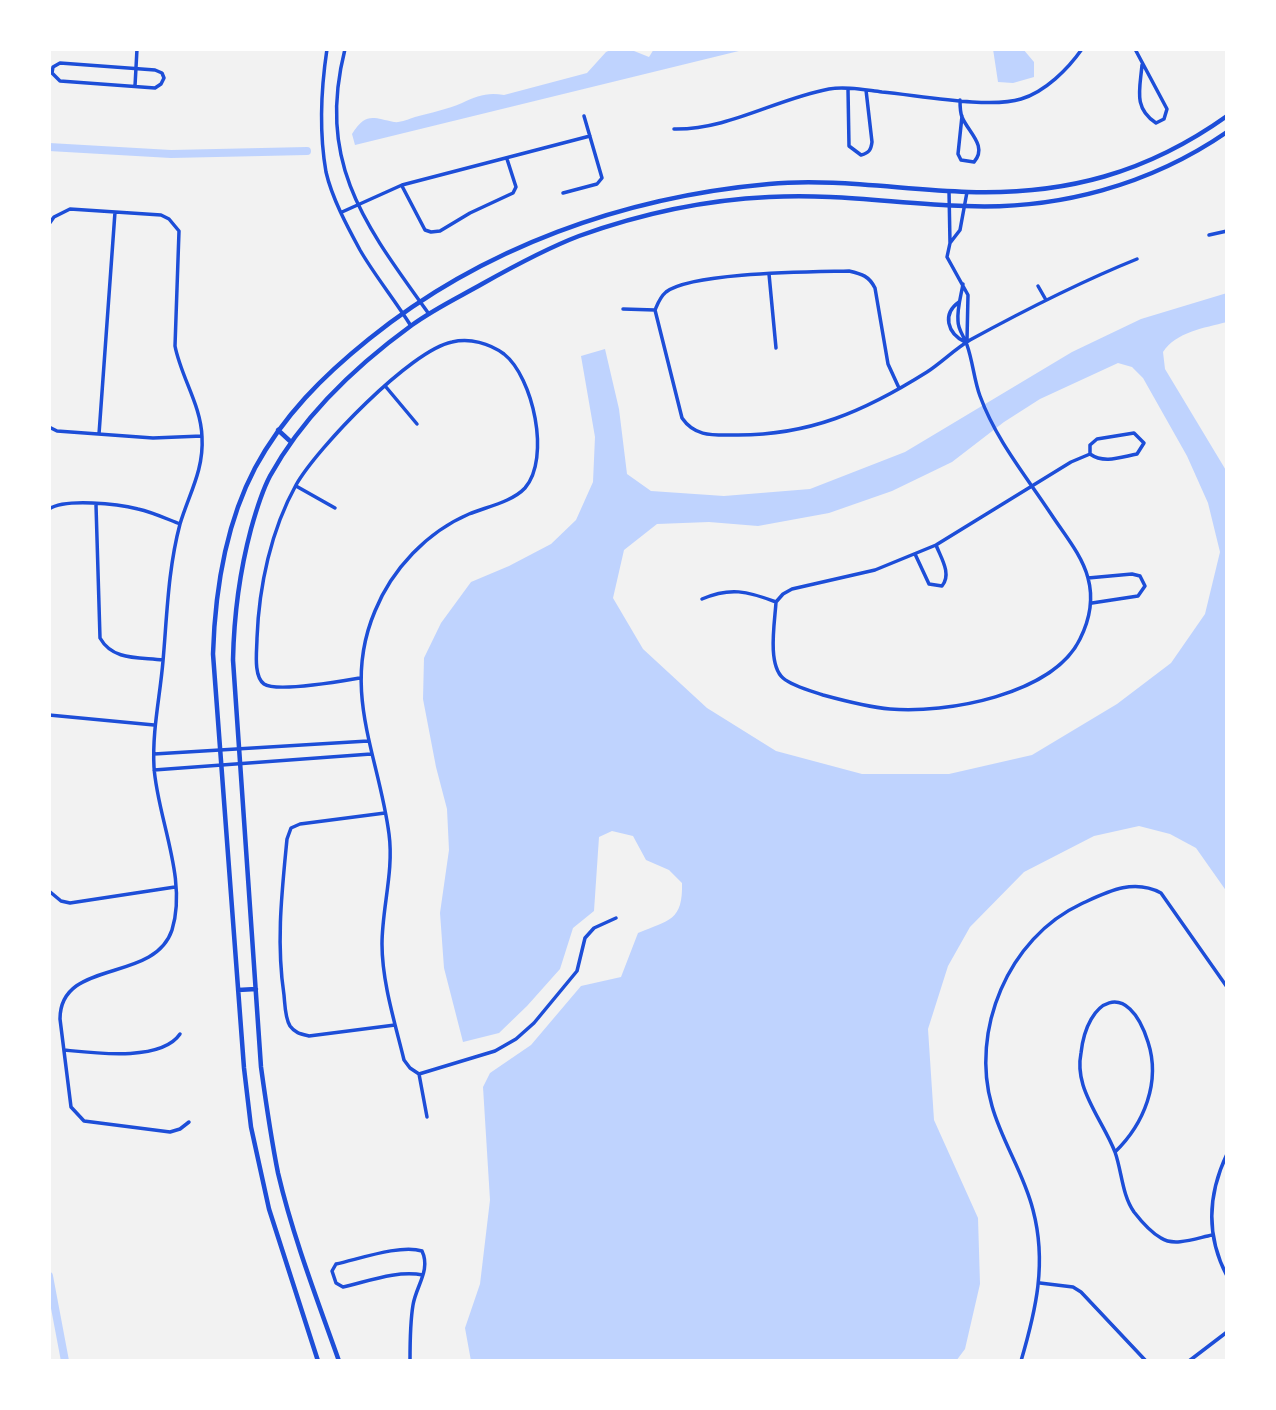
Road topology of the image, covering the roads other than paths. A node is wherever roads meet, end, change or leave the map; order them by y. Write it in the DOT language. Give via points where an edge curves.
graph roads {
  1 [pos="137,49"];
  2 [pos="327,49"];
  3 [pos="345,49"];
  4 [pos="1082,49"];
  5 [pos="1135,49"];
  6 [pos="1142,65"];
  7 [pos="136,69"];
  8 [pos="135,86"];
  9 [pos="848,89"];
  10 [pos="866,90"];
  11 [pos="960,100"];
  12 [pos="583,116"];
  13 [pos="961,116"];
  14 [pos="1227,117"];
  15 [pos="674,130"];
  16 [pos="1227,132"];
  17 [pos="590,136"];
  18 [pos="507,159"];
  19 [pos="402,185"];
  20 [pos="949,191"];
  21 [pos="967,192"];
  22 [pos="563,193"];
  23 [pos="357,204"];
  24 [pos="949,205"];
  25 [pos="966,206"];
  26 [pos="115,212"];
  27 [pos="341,213"];
  28 [pos="49,224"];
  29 [pos="1227,230"];
  30 [pos="1209,235"];
  31 [pos="950,243"];
  32 [pos="1137,259"];
  33 [pos="769,274"];
  34 [pos="963,284"];
  35 [pos="1038,286"];
  36 [pos="1046,300"];
  37 [pos="419,301"];
  38 [pos="960,302"];
  39 [pos="623,309"];
  40 [pos="655,310"];
  41 [pos="402,312"];
  42 [pos="429,314"];
  43 [pos="411,326"];
  44 [pos="967,342"];
  45 [pos="776,348"];
  46 [pos="386,387"];
  47 [pos="899,388"];
  48 [pos="417,424"];
  49 [pos="49,427"];
  50 [pos="278,430"];
  51 [pos="99,434"];
  52 [pos="202,436"];
  53 [pos="292,442"];
  54 [pos="1090,454"];
  55 [pos="296,486"];
  56 [pos="1032,486"];
  57 [pos="96,505"];
  58 [pos="335,508"];
  59 [pos="49,509"];
  60 [pos="180,524"];
  61 [pos="936,545"];
  62 [pos="915,554"];
  63 [pos="1088,578"];
  64 [pos="702,599"];
  65 [pos="776,601"];
  66 [pos="1092,603"];
  67 [pos="163,660"];
  68 [pos="360,678"];
  69 [pos="49,715"];
  70 [pos="154,725"];
  71 [pos="369,740"];
  72 [pos="238,749"];
  73 [pos="220,750"];
  74 [pos="154,754"];
  75 [pos="371,754"];
  76 [pos="239,764"];
  77 [pos="221,765"];
  78 [pos="154,770"];
  79 [pos="386,813"];
  80 [pos="174,887"];
  81 [pos="49,891"];
  82 [pos="616,918"];
  83 [pos="1227,987"];
  84 [pos="256,989"];
  85 [pos="238,990"];
  86 [pos="396,1025"];
  87 [pos="180,1034"];
  88 [pos="64,1050"];
  89 [pos="419,1074"];
  90 [pos="427,1117"];
  91 [pos="189,1122"];
  92 [pos="1115,1152"];
  93 [pos="1227,1154"];
  94 [pos="1212,1234"];
  95 [pos="423,1275"];
  96 [pos="1227,1276"];
  97 [pos="1040,1283"];
  98 [pos="1227,1332"];
  99 [pos="318,1361"];
  100 [pos="339,1361"];
  101 [pos="410,1361"];
  102 [pos="1021,1361"];
  103 [pos="1146,1361"];
  104 [pos="1189,1361"];
  1 -- 7 [label="street"];
  2 -- 27 [label="street" via="323,141 327,174"];
  3 -- 23 [label="street" via="337,89 338,141"];
  4 -- 11 [label="street" via="1061,75 1022,99"];
  5 -- 6 [label="street"];
  6 -- 6 [label="street" via="1167,108 1164,119 1156,124 1142,110"];
  7 -- 8 [label="street"];
  7 -- 8 [label="street" via="162,73 164,78 155,88"];
  7 -- 8 [label="street" via="60,63 52,73 61,81"];
  9 -- 10 [label="street"];
  9 -- 10 [label="street" via="849,146 861,155 871,149 872,142"];
  9 -- 15 [label="street" via="810,94 758,113"];
  10 -- 11 [label="street"];
  11 -- 13 [label="street"];
  12 -- 17 [label="street"];
  13 -- 13 [label="street" via="979,145 974,162 961,160 958,154"];
  14 -- 21 [label="street" via="1142,165 1095,181 1044,189"];
  16 -- 25 [label="street" via="1163,169 1096,192 1030,205"];
  17 -- 18 [label="street"];
  17 -- 22 [label="street" via="602,178 597,184"];
  18 -- 19 [label="street"];
  18 -- 19 [label="street" via="516,187 513,193 440,231 425,230"];
  19 -- 23 [label="street"];
  20 -- 21 [label="street"];
  20 -- 24 [label="street"];
  20 -- 37 [label="street" via="773,183 664,199 602,215 542,238 478,266"];
  21 -- 25 [label="street"];
  23 -- 27 [label="street"];
  23 -- 37 [label="street"];
  24 -- 25 [label="street"];
  24 -- 31 [label="street"];
  24 -- 42 [label="street" via="829,195 770,197 657,213 576,237"];
  25 -- 31 [label="street" via="960,230"];
  26 -- 28 [label="street" via="70,209"];
  26 -- 51 [label="street"];
  26 -- 52 [label="street" via="162,215 175,225 180,239 175,346"];
  27 -- 41 [label="street"];
  29 -- 30 [label="street"];
  31 -- 34 [label="street" via="947,257"];
  32 -- 36 [label="street"];
  33 -- 40 [label="street" via="684,285 668,291"];
  33 -- 45 [label="street"];
  33 -- 47 [label="street" via="849,271 870,278 888,364"];
  34 -- 38 [label="street"];
  34 -- 44 [label="street" via="968,296"];
  35 -- 36 [label="street"];
  36 -- 44 [label="street"];
  37 -- 41 [label="street"];
  37 -- 42 [label="street"];
  38 -- 44 [label="street" via="958,326"];
  38 -- 44 [label="street" via="951,312 949,328"];
  39 -- 40 [label="street"];
  40 -- 47 [label="street" via="682,418 706,435 786,432 853,413"];
  41 -- 43 [label="street"];
  41 -- 50 [label="street" via="325,376"];
  42 -- 43 [label="street"];
  43 -- 53 [label="street" via="350,377"];
  44 -- 47 [label="street"];
  44 -- 56 [label="street" via="981,397"];
  46 -- 48 [label="street"];
  46 -- 55 [label="street" via="348,422"];
  46 -- 68 [label="street" via="437,347 454,341 493,346 522,374 531,402 537,461 524,489 434,534 389,582 374,613"];
  49 -- 51 [label="street"];
  50 -- 53 [label="street"];
  50 -- 73 [label="street" via="235,515 217,591 213,654"];
  51 -- 52 [label="street"];
  52 -- 60 [label="street" via="199,473"];
  53 -- 72 [label="street" via="259,499 239,573 233,615"];
  54 -- 54 [label="street" via="1090,444 1097,439 1134,433 1144,443 1138,454 1104,460"];
  54 -- 56 [label="street"];
  55 -- 58 [label="street"];
  55 -- 68 [label="street" via="281,518 261,593 258,675 262,683 273,687"];
  56 -- 61 [label="street"];
  56 -- 63 [label="street"];
  57 -- 59 [label="street" via="67,503"];
  57 -- 60 [label="street" via="140,509"];
  57 -- 67 [label="street" via="100,638 110,652"];
  60 -- 67 [label="street"];
  61 -- 62 [label="street"];
  61 -- 62 [label="street" via="947,575 942,586 926,580"];
  62 -- 65 [label="street" via="875,570 792,589"];
  63 -- 66 [label="street"];
  63 -- 66 [label="street" via="1132,573 1140,576 1145,586 1138,596"];
  64 -- 65 [label="street" via="739,591"];
  65 -- 66 [label="street" via="773,654 784,679 851,703 925,710 995,697 1045,675 1079,642"];
  67 -- 70 [label="street"];
  68 -- 71 [label="street"];
  69 -- 70 [label="street"];
  70 -- 74 [label="street"];
  71 -- 72 [label="street"];
  71 -- 75 [label="street"];
  72 -- 73 [label="street"];
  72 -- 76 [label="street"];
  73 -- 74 [label="street"];
  73 -- 77 [label="street"];
  74 -- 78 [label="street"];
  75 -- 76 [label="street"];
  75 -- 79 [label="street"];
  76 -- 77 [label="street"];
  76 -- 84 [label="street"];
  77 -- 78 [label="street"];
  77 -- 85 [label="street"];
  78 -- 80 [label="street"];
  79 -- 86 [label="street" via="390,864 382,949"];
  79 -- 86 [label="street" via="291,828 278,927 280,970 286,1015 297,1033 309,1036"];
  80 -- 81 [label="street" via="70,903"];
  80 -- 88 [label="street" via="175,920 161,949 69,991 60,1009"];
  82 -- 89 [label="street" via="594,928 585,938 578,971 516,1039 495,1051"];
  83 -- 97 [label="street" via="1161,893 1147,886 1130,886 1074,907 1029,943 1009,971 993,1006 986,1072 991,1104 1034,1211"];
  84 -- 85 [label="street"];
  84 -- 100 [label="street" via="263,1079 279,1174"];
  85 -- 99 [label="street" via="251,1127 261,1176"];
  86 -- 89 [label="street" via="404,1060"];
  87 -- 88 [label="street" via="166,1047 121,1055"];
  88 -- 91 [label="street" via="71,1107 83,1121 170,1132"];
  89 -- 90 [label="street"];
  92 -- 92 [label="street" via="1130,1138 1150,1096 1153,1077 1152,1059 1138,1020 1129,1007 1114,1000 1097,1011 1090,1023 1080,1069 1083,1086"];
  92 -- 94 [label="street" via="1134,1212 1158,1237 1169,1242"];
  93 -- 94 [label="street" via="1213,1194"];
  94 -- 96 [label="street"];
  95 -- 95 [label="street" via="426,1260 422,1251 414,1248 336,1264 332,1271 336,1283 344,1287 399,1274"];
  95 -- 101 [label="street" via="413,1302"];
  97 -- 102 [label="street"];
  97 -- 103 [label="street" via="1081,1292"];
  98 -- 104 [label="street"];
}
